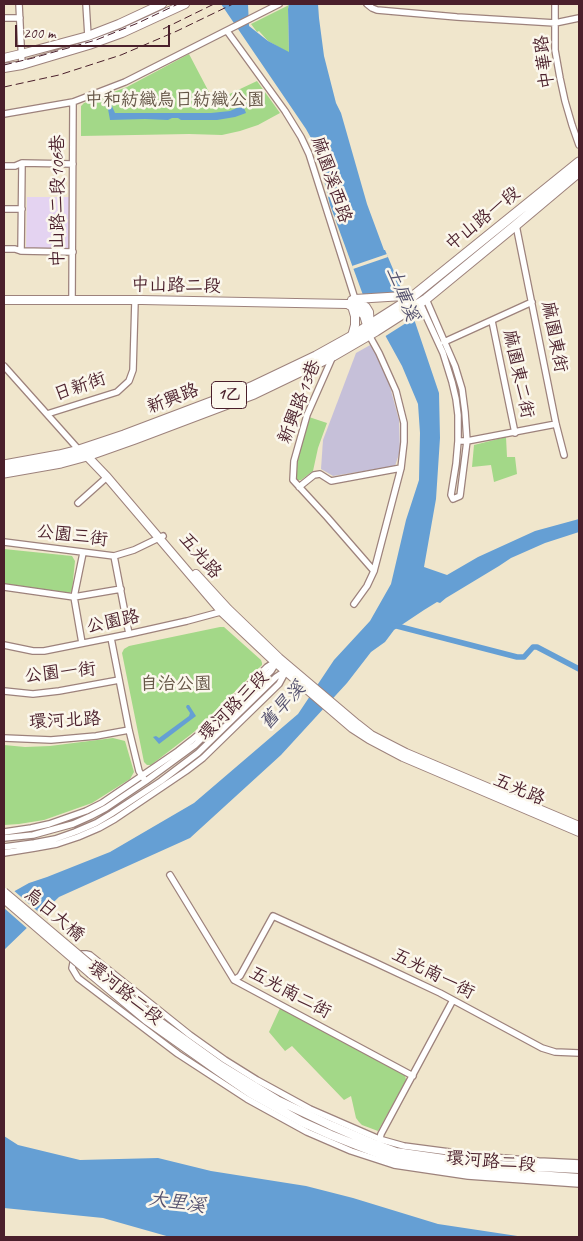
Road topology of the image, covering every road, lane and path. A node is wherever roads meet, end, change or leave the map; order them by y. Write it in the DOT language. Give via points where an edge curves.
graph roads {
  1 [pos="19,4"];
  2 [pos="86,4"];
  3 [pos="162,4"];
  4 [pos="185,4"];
  5 [pos="279,4"];
  6 [pos="366,4"];
  7 [pos="409,4"];
  8 [pos="555,4"];
  9 [pos="405,12"];
  10 [pos="4,18"];
  11 [pos="20,18"];
  12 [pos="579,18"];
  13 [pos="555,23"];
  14 [pos="229,29"];
  15 [pos="88,36"];
  16 [pos="21,54"];
  17 [pos="4,58"];
  18 [pos="22,65"];
  19 [pos="4,68"];
  20 [pos="73,102"];
  21 [pos="4,114"];
  22 [pos="579,145"];
  23 [pos="579,162"];
  24 [pos="22,164"];
  25 [pos="73,164"];
  26 [pos="4,166"];
  27 [pos="579,172"];
  28 [pos="4,209"];
  29 [pos="22,209"];
  30 [pos="516,225"];
  31 [pos="4,249"];
  32 [pos="21,252"];
  33 [pos="73,252"];
  34 [pos="4,300"];
  35 [pos="72,300"];
  36 [pos="135,300"];
  37 [pos="409,301"];
  38 [pos="423,301"];
  39 [pos="532,302"];
  40 [pos="351,303"];
  41 [pos="492,321"];
  42 [pos="371,328"];
  43 [pos="352,336"];
  44 [pos="442,342"];
  45 [pos="333,356"];
  46 [pos="4,366"];
  47 [pos="47,414"];
  48 [pos="556,424"];
  49 [pos="515,433"];
  50 [pos="458,441"];
  51 [pos="467,442"];
  52 [pos="86,453"];
  53 [pos="564,455"];
  54 [pos="4,465"];
  55 [pos="402,468"];
  56 [pos="4,473"];
  57 [pos="107,477"];
  58 [pos="299,486"];
  59 [pos="78,503"];
  60 [pos="161,537"];
  61 [pos="4,542"];
  62 [pos="83,553"];
  63 [pos="114,556"];
  64 [pos="374,571"];
  65 [pos="4,587"];
  66 [pos="121,589"];
  67 [pos="74,598"];
  68 [pos="354,604"];
  69 [pos="225,611"];
  70 [pos="129,634"];
  71 [pos="111,638"];
  72 [pos="82,643"];
  73 [pos="4,645"];
  74 [pos="277,660"];
  75 [pos="288,669"];
  76 [pos="119,680"];
  77 [pos="4,691"];
  78 [pos="344,717"];
  79 [pos="128,730"];
  80 [pos="4,738"];
  81 [pos="144,778"];
  82 [pos="152,790"];
  83 [pos="579,826"];
  84 [pos="4,832"];
  85 [pos="579,832"];
  86 [pos="4,838"];
  87 [pos="4,847"];
  88 [pos="4,853"];
  89 [pos="170,875"];
  90 [pos="4,892"];
  91 [pos="4,899"];
  92 [pos="234,980"];
  93 [pos="124,998"];
  94 [pos="453,1000"];
  95 [pos="579,1053"];
  96 [pos="413,1076"];
  97 [pos="252,1090"];
  98 [pos="377,1149"];
  99 [pos="579,1163"];
  100 [pos="579,1169"];
  101 [pos="579,1178"];
  102 [pos="579,1184"];
  1 -- 11 [label="street"];
  2 -- 15 [label="street"];
  3 -- 15 [label="street"];
  4 -- 18 [label="street" via="122,33"];
  5 -- 14 [label="street"];
  6 -- 9 [label="street" via="377,10"];
  7 -- 9 [label="street"];
  8 -- 13 [label="street, 中華路"];
  9 -- 13 [label="street"];
  10 -- 11 [label="street"];
  11 -- 16 [label="street"];
  12 -- 13 [label="street"];
  13 -- 22 [label="street, 中華路" via="564,101"];
  14 -- 20 [label="street" via="125,82"];
  14 -- 40 [label="street, 麻園溪西路" via="285,111 309,154"];
  15 -- 16 [label="street"];
  16 -- 17 [label="street"];
  16 -- 18 [label="street"];
  18 -- 19 [label="street"];
  20 -- 21 [label="street"];
  20 -- 25 [label="street, 中山路二段106巷"];
  23 -- 37 [label="main road, 中山路一段 / 1乙"];
  24 -- 25 [label="street"];
  24 -- 26 [label="street"];
  24 -- 29 [label="street"];
  25 -- 33 [label="street, 中山路二段106巷"];
  27 -- 30 [label="main road, 中山路一段 / 1乙"];
  28 -- 29 [label="street"];
  29 -- 32 [label="street"];
  30 -- 38 [label="main road, 中山路一段 / 1乙"];
  30 -- 39 [label="street, 麻園東街"];
  31 -- 32 [label="street"];
  32 -- 33 [label="street"];
  33 -- 35 [label="street, 中山路二段106巷"];
  34 -- 35 [label="street, 中山路二段"];
  35 -- 36 [label="street, 中山路二段"];
  36 -- 40 [label="street, 中山路二段"];
  36 -- 47 [label="street, 日新街" via="133,370 129,381 116,392"];
  37 -- 38 [label="main road, 中山路一段 / 1乙"];
  37 -- 40 [label="street"];
  37 -- 42 [label="main road, 1乙"];
  38 -- 44 [label="street"];
  39 -- 41 [label="street, 麻園東二街"];
  39 -- 48 [label="street, 麻園東街"];
  40 -- 42 [label="street, 中山路二段" via="366,307"];
  40 -- 43 [label="street" via="355,316"];
  41 -- 44 [label="street, 麻園東二街"];
  41 -- 49 [label="street, 麻園東二街"];
  42 -- 43 [label="main road, 新興路 / 1乙"];
  42 -- 45 [label="main road, 新興路 / 1乙"];
  42 -- 55 [label="street" via="396,391 404,423"];
  43 -- 52 [label="main road, 新興路 / 1乙" via="251,387 124,435"];
  44 -- 50 [label="street" via="456,399"];
  44 -- 51 [label="street" via="456,366 462,388"];
  45 -- 52 [label="main road, 新興路 / 1乙" via="254,394 135,439"];
  45 -- 58 [label="street, 新興路13巷" via="307,415 294,461 293,480"];
  46 -- 47 [label="street, 五光路"];
  47 -- 52 [label="street, 五光路"];
  48 -- 49 [label="street"];
  48 -- 53 [label="street, 麻園東街"];
  49 -- 51 [label="street"];
  50 -- 51 [label="street"];
  50 -- 51 [label="street" via="453,499 460,496"];
  52 -- 54 [label="main road, 新興路 / 1乙"];
  52 -- 56 [label="main road, 新興路 / 1乙" via="62,463"];
  52 -- 57 [label="street, 五光路"];
  52 -- 60 [label="street, 五光路"];
  55 -- 58 [label="street" via="331,481 320,474 314,475"];
  55 -- 64 [label="street"];
  57 -- 59 [label="street"];
  57 -- 60 [label="street, 五光路"];
  58 -- 64 [label="street"];
  60 -- 63 [label="street, 公園三街"];
  60 -- 69 [label="street, 五光路"];
  61 -- 62 [label="street, 公園三街"];
  62 -- 63 [label="street, 公園三街"];
  62 -- 67 [label="street"];
  63 -- 66 [label="street"];
  64 -- 68 [label="street"];
  65 -- 67 [label="street"];
  66 -- 67 [label="street"];
  66 -- 70 [label="street"];
  67 -- 72 [label="street"];
  69 -- 70 [label="street, 公園路"];
  69 -- 74 [label="street, 五光路"];
  70 -- 71 [label="street, 公園路"];
  71 -- 72 [label="street, 公園路"];
  71 -- 76 [label="street"];
  72 -- 73 [label="street, 公園路" via="44,651"];
  74 -- 75 [label="street, 五光路"];
  74 -- 81 [label="street, 環河路三段" via="206,728"];
  75 -- 78 [label="street, 五光路"];
  75 -- 82 [label="street, 環河路三段" via="281,682 203,758"];
  76 -- 77 [label="street, 公園一街" via="33,694"];
  76 -- 79 [label="street"];
  78 -- 83 [label="street, 五光路" via="383,742"];
  78 -- 85 [label="street, 五光路" via="352,728 386,749"];
  79 -- 80 [label="street, 環河北路" via="51,740"];
  79 -- 81 [label="street"];
  81 -- 82 [label="street"];
  81 -- 84 [label="street, 環河路三段" via="86,811 49,824"];
  81 -- 86 [label="street, 環河路三段" via="106,808 73,824"];
  82 -- 87 [label="street, 環河路三段" via="76,832 55,839"];
  82 -- 88 [label="street, 環河路三段" via="115,819 78,837"];
  89 -- 92 [label="street, 五光南二街"];
  90 -- 93 [label="street, 烏日大橋, bridge"];
  91 -- 93 [label="street, 烏日大橋, bridge"];
  92 -- 94 [label="street, 五光南一街" via="240,976 273,916"];
  92 -- 96 [label="street, 五光南二街"];
  93 -- 97 [label="street, 烏日大橋"];
  94 -- 95 [label="street, 五光南一街" via="546,1049"];
  94 -- 96 [label="street"];
  96 -- 98 [label="street"];
  97 -- 98 [label="street, 環河路二段"];
  98 -- 98 [label="street, 環河路二段" via="225,1060 96,959 86,954 75,958 72,968 78,978 178,1054 247,1099 307,1132 351,1151"];
  98 -- 99 [label="street, 環河路二段" via="404,1146 480,1156"];
  98 -- 100 [label="street, 環河路二段" via="479,1164"];
  98 -- 101 [label="street, 環河路二段" via="404,1161 466,1170"];
  98 -- 102 [label="street, 環河路二段" via="394,1165 468,1176"];
}
